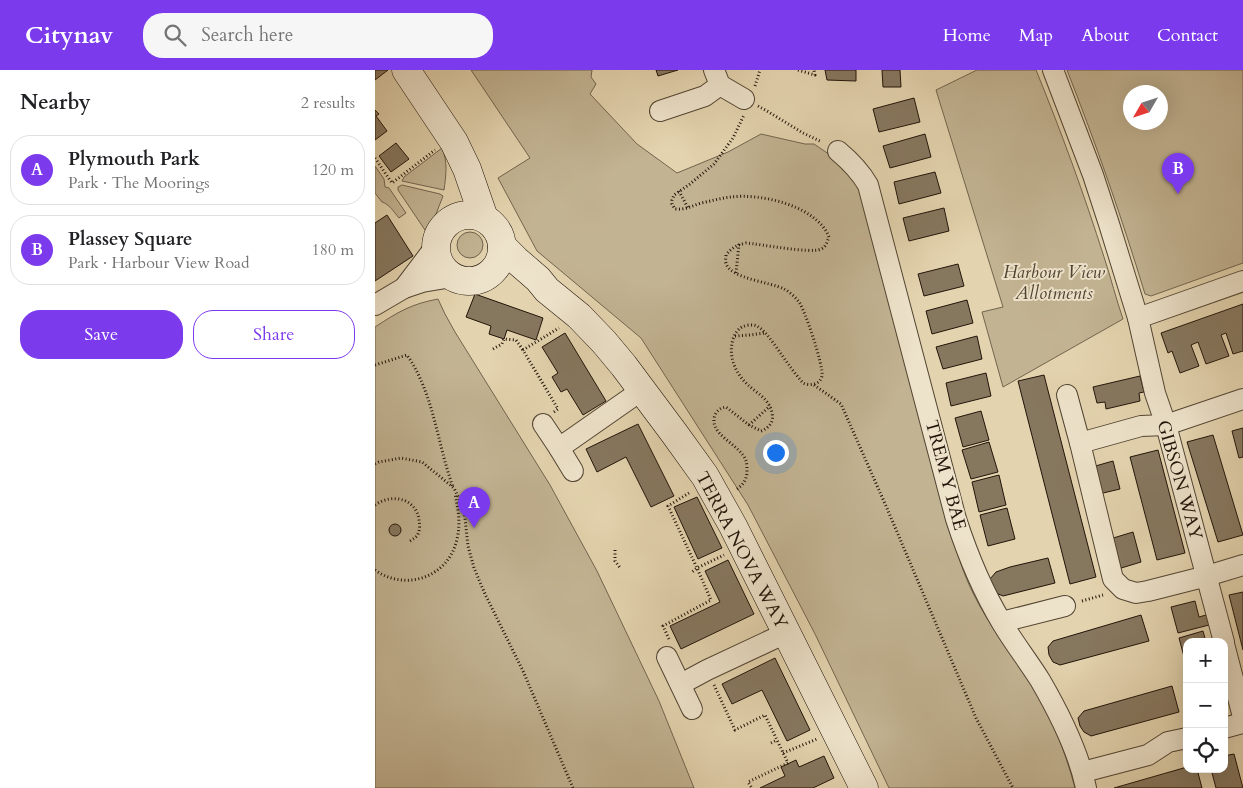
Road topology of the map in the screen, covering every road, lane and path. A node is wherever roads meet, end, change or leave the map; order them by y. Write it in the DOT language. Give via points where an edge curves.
graph roads {
  1 [pos="406,70"];
  2 [pos="798,70"];
  3 [pos="814,70"];
  4 [pos="1053,70"];
  5 [pos="717,77"];
  6 [pos="749,105"];
  7 [pos="660,111"];
  8 [pos="447,151"];
  9 [pos="838,151"];
  10 [pos="375,158"];
  11 [pos="679,191"];
  12 [pos="688,208"];
  13 [pos="484,218"];
  14 [pos="447,222"];
  15 [pos="739,244"];
  16 [pos="435,246"];
  17 [pos="502,246"];
  18 [pos="489,274"];
  19 [pos="736,274"];
  20 [pos="452,277"];
  21 [pos="1243,281"];
  22 [pos="404,288"];
  23 [pos="547,290"];
  24 [pos="375,305"];
  25 [pos="579,316"];
  26 [pos="1138,318"];
  27 [pos="764,333"];
  28 [pos="735,336"];
  29 [pos="493,349"];
  30 [pos="523,350"];
  31 [pos="375,365"];
  32 [pos="814,385"];
  33 [pos="642,390"];
  34 [pos="1067,395"];
  35 [pos="1243,399"];
  36 [pos="770,406"];
  37 [pos="545,420"];
  38 [pos="1166,424"];
  39 [pos="749,425"];
  40 [pos="1080,443"];
  41 [pos="559,448"];
  42 [pos="375,464"];
  43 [pos="573,471"];
  44 [pos="454,488"];
  45 [pos="720,488"];
  46 [pos="375,505"];
  47 [pos="411,541"];
  48 [pos="743,546"];
  49 [pos="615,550"];
  50 [pos="1243,566"];
  51 [pos="697,568"];
  52 [pos="621,569"];
  53 [pos="375,570"];
  54 [pos="691,574"];
  55 [pos="1207,576"];
  56 [pos="1123,589"];
  57 [pos="1065,606"];
  58 [pos="1002,622"];
  59 [pos="785,633"];
  60 [pos="1223,638"];
  61 [pos="670,652"];
  62 [pos="1228,659"];
  63 [pos="707,670"];
  64 [pos="681,684"];
  65 [pos="692,709"];
  66 [pos="1243,717"];
  67 [pos="1243,723"];
  68 [pos="1228,727"];
  69 [pos="835,732"];
  70 [pos="1183,739"];
  71 [pos="777,740"];
  72 [pos="771,743"];
  73 [pos="783,753"];
  74 [pos="1085,780"];
  75 [pos="573,788"];
  76 [pos="752,788"];
  77 [pos="864,788"];
  78 [pos="1013,788"];
  1 -- 8 [label="street" via="449,132"];
  2 -- 3 [label="path" via="815,75"];
  4 -- 26 [label="street, GIBSON WAY" via="1093,175"];
  5 -- 6 [label="street"];
  5 -- 7 [label="street" via="705,96"];
  6 -- 9 [label="path" via="767,110"];
  6 -- 11 [label="path" via="733,138 714,164"];
  8 -- 10 [label="path" via="392,183"];
  8 -- 13 [label="street" via="467,169"];
  8 -- 14 [label="street" via="457,191"];
  9 -- 58 [label="street, TREM Y BAE" via="861,173 868,185 956,519 982,587"];
  11 -- 12 [label="path"];
  11 -- 12 [label="path" via="674,195 672,204 681,210"];
  12 -- 15 [label="path" via="731,197 757,196 788,204 808,214 826,228 829,237 820,250 809,251 746,242"];
  13 -- 14 [label="street" via="465,214"];
  13 -- 17 [label="street" via="497,229"];
  14 -- 16 [label="street"];
  15 -- 19 [label="path"];
  15 -- 19 [label="path" via="725,255 726,264"];
  16 -- 20 [label="street" via="438,261"];
  16 -- 22 [label="street"];
  17 -- 18 [label="street" via="498,264"];
  17 -- 23 [label="street, TERRA NOVA WAY"];
  18 -- 20 [label="street" via="473,281"];
  18 -- 23 [label="street, TERRA NOVA WAY"];
  19 -- 32 [label="path" via="785,290 800,303 821,366 822,376"];
  20 -- 22 [label="street"];
  21 -- 26 [label="street"];
  22 -- 24 [label="street"];
  23 -- 25 [label="street, TERRA NOVA WAY"];
  25 -- 30 [label="path"];
  25 -- 33 [label="street, TERRA NOVA WAY"];
  26 -- 38 [label="street, GIBSON WAY" via="1155,393"];
  27 -- 28 [label="path"];
  27 -- 28 [label="path" via="757,326 749,325 737,330"];
  27 -- 32 [label="path" via="803,383"];
  28 -- 36 [label="path" via="731,346 736,369"];
  29 -- 30 [label="path" via="505,339 516,340"];
  30 -- 37 [label="path" via="558,409"];
  31 -- 44 [label="path" via="407,354 415,366 428,397"];
  32 -- 78 [label="path" via="841,404 976,718"];
  33 -- 41 [label="street"];
  33 -- 45 [label="street, TERRA NOVA WAY"];
  34 -- 40 [label="street"];
  35 -- 38 [label="street"];
  36 -- 39 [label="path"];
  36 -- 39 [label="path" via="773,414 770,425 761,432"];
  37 -- 41 [label="street"];
  38 -- 40 [label="street" via="1141,426"];
  38 -- 55 [label="street, GIBSON WAY"];
  39 -- 45 [label="path" via="726,407 719,410 714,420 715,427 746,461 744,483"];
  40 -- 56 [label="street" via="1113,578"];
  41 -- 43 [label="street"];
  42 -- 44 [label="path" via="401,458 422,462"];
  44 -- 53 [label="path" via="459,524 457,541 444,565 413,581 398,580"];
  44 -- 75 [label="path" via="464,509 474,568"];
  45 -- 48 [label="street, TERRA NOVA WAY"];
  45 -- 51 [label="path" via="668,506"];
  46 -- 47 [label="path" via="400,498 417,510 420,526"];
  48 -- 51 [label="path"];
  48 -- 59 [label="street, TERRA NOVA WAY"];
  49 -- 52 [label="path" via="615,561"];
  50 -- 55 [label="street"];
  51 -- 54 [label="path"];
  51 -- 61 [label="path" via="711,600 663,626"];
  55 -- 56 [label="street" via="1136,593"];
  55 -- 60 [label="street, GIBSON WAY"];
  56 -- 57 [label="path"];
  57 -- 58 [label="street"];
  58 -- 74 [label="street, TREM Y BAE" via="1057,710"];
  59 -- 63 [label="street"];
  59 -- 69 [label="street, TERRA NOVA WAY"];
  61 -- 64 [label="street"];
  62 -- 66 [label="street, GIBSON WAY"];
  63 -- 64 [label="street"];
  63 -- 71 [label="path" via="735,730 765,715"];
  64 -- 65 [label="street"];
  67 -- 68 [label="street"];
  69 -- 73 [label="path"];
  69 -- 77 [label="street, TERRA NOVA WAY"];
  70 -- 74 [label="street" via="1168,742 1148,755"];
  71 -- 72 [label="path"];
  71 -- 73 [label="path"];
  73 -- 76 [label="path" via="788,763 749,782"];
}
